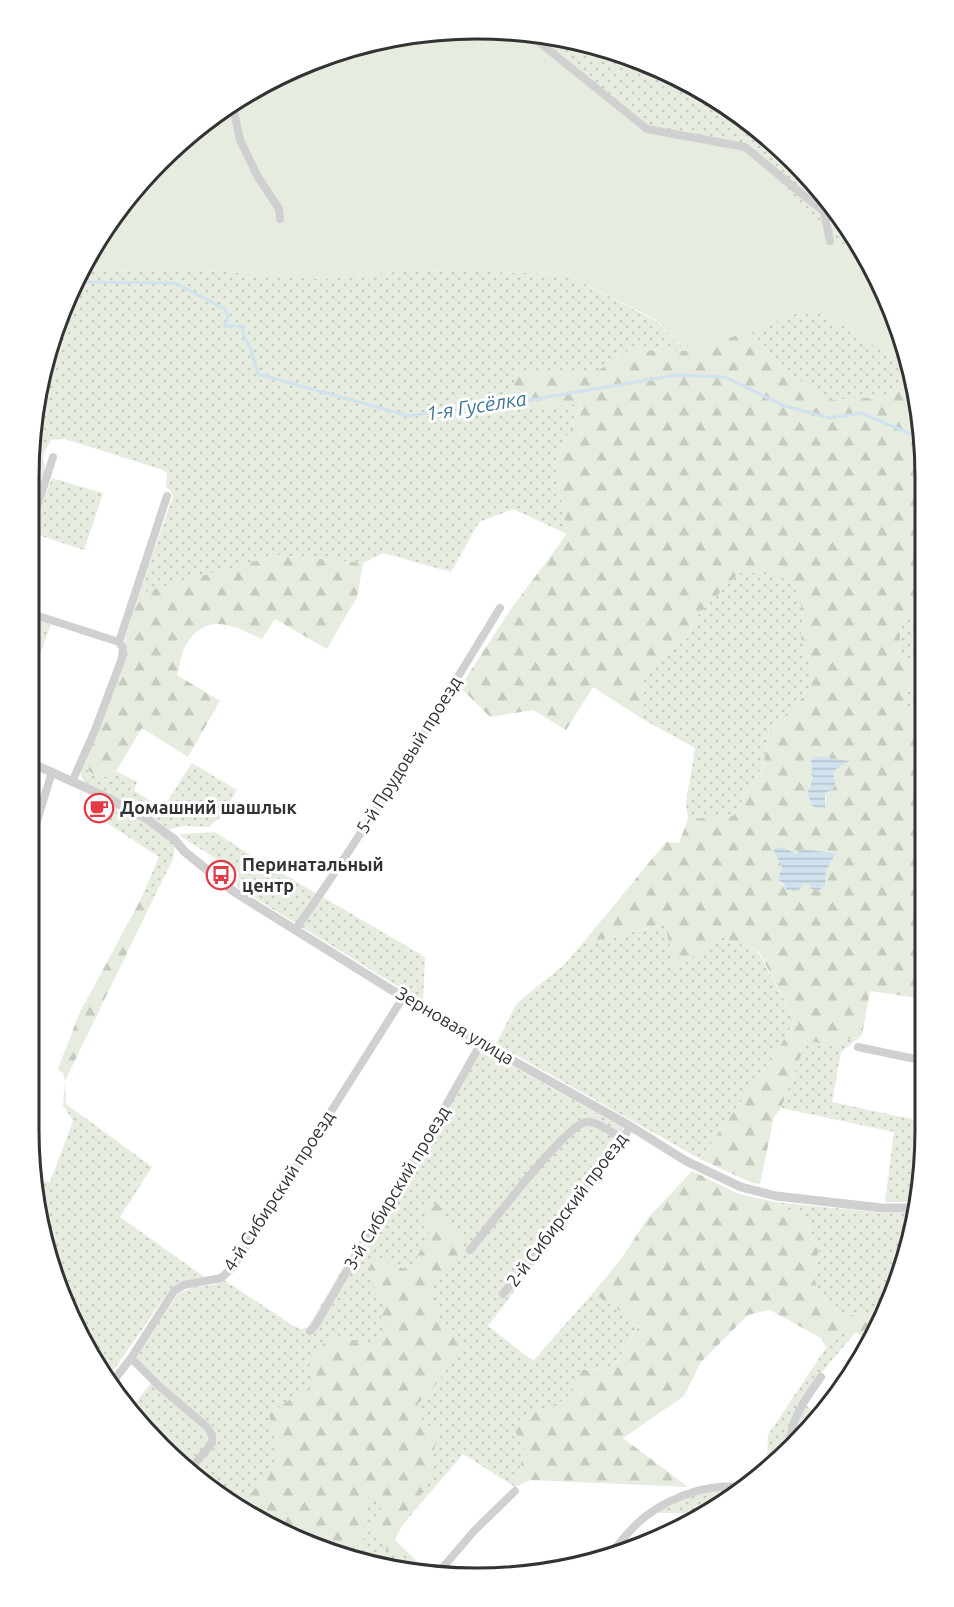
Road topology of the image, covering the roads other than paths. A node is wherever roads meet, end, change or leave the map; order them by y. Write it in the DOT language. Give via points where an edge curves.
graph roads {
  1 [pos="542,44"];
  2 [pos="234,113"];
  3 [pos="280,219"];
  4 [pos="830,242"];
  5 [pos="53,457"];
  6 [pos="167,496"];
  7 [pos="39,501"];
  8 [pos="500,608"];
  9 [pos="39,616"];
  10 [pos="119,642"];
  11 [pos="39,766"];
  12 [pos="52,772"];
  13 [pos="72,782"];
  14 [pos="39,814"];
  15 [pos="295,930"];
  16 [pos="405,996"];
  17 [pos="481,1043"];
  18 [pos="858,1047"];
  19 [pos="915,1059"];
  20 [pos="630,1126"];
  21 [pos="623,1140"];
  22 [pos="908,1208"];
  23 [pos="470,1250"];
  24 [pos="503,1294"];
  25 [pos="310,1330"];
  26 [pos="131,1358"];
  27 [pos="116,1377"];
  28 [pos="821,1377"];
  29 [pos="790,1437"];
  30 [pos="194,1464"];
  31 [pos="729,1488"];
  32 [pos="515,1491"];
  33 [pos="619,1545"];
  34 [pos="444,1567"];
  1 -- 4 [label="street" via="647,129 745,147 824,212"];
  2 -- 3 [label="street" via="240,140 279,209"];
  5 -- 7 [label="street"];
  6 -- 10 [label="street"];
  8 -- 15 [label="street, 5-й Прудовый проезд" via="380,805"];
  9 -- 10 [label="street"];
  10 -- 13 [label="street" via="122,658"];
  11 -- 12 [label="street, Зерновая улица"];
  12 -- 13 [label="street, Зерновая улица"];
  12 -- 14 [label="street"];
  13 -- 15 [label="street, Зерновая улица" via="147,819 174,838 217,879"];
  15 -- 16 [label="street, Зерновая улица"];
  16 -- 17 [label="street, Зерновая улица"];
  16 -- 26 [label="street, 4-й Сибирский проезд" via="232,1268 221,1278 184,1285 174,1291"];
  17 -- 20 [label="street, Зерновая улица"];
  17 -- 25 [label="street, 3-й Сибирский проезд"];
  18 -- 19 [label="street"];
  20 -- 21 [label="street, 2-й Сибирский проезд"];
  20 -- 22 [label="street, Зерновая улица" via="687,1161 741,1187 776,1196"];
  21 -- 23 [label="street" via="595,1123 581,1123 524,1181"];
  21 -- 24 [label="street, 2-й Сибирский проезд"];
  26 -- 27 [label="street, 4-й Сибирский проезд"];
  26 -- 30 [label="street" via="212,1435 212,1443"];
  28 -- 29 [label="street" via="802,1404"];
  31 -- 33 [label="street" via="711,1487 671,1502 645,1516"];
  32 -- 34 [label="street"];
}
